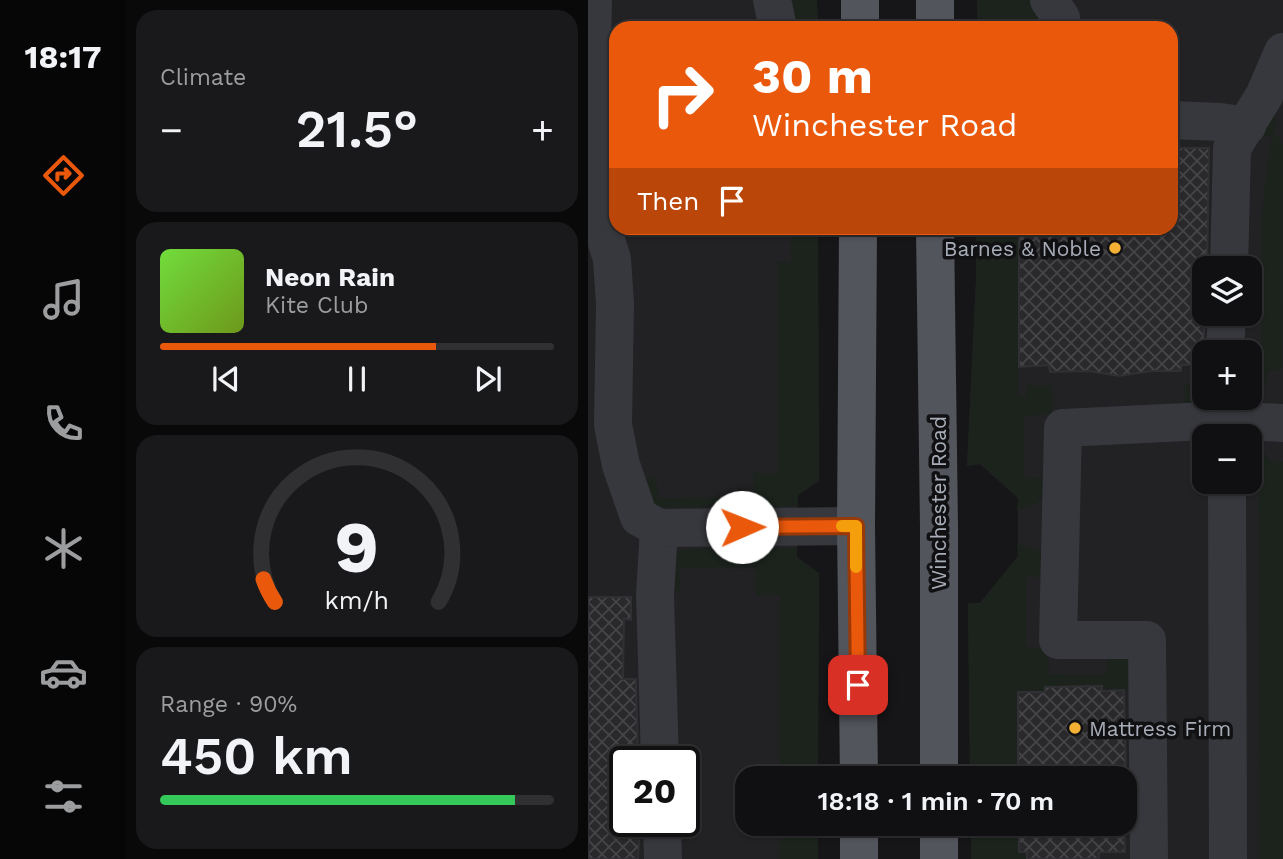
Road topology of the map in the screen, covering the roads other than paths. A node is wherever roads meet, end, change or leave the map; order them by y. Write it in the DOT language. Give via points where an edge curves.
graph roads {
  1 [pos="772,0"];
  2 [pos="860,0"];
  3 [pos="935,0"];
  4 [pos="776,21"];
  5 [pos="860,21"];
  6 [pos="935,21"];
  7 [pos="596,38"];
  8 [pos="1283,52"];
  9 [pos="1264,108"];
  10 [pos="1178,121"];
  11 [pos="858,235"];
  12 [pos="935,235"];
  13 [pos="1229,256"];
  14 [pos="1227,418"];
  15 [pos="1283,423"];
  16 [pos="1227,494"];
  17 [pos="856,526"];
  18 [pos="659,528"];
  19 [pos="660,746"];
  20 [pos="859,766"];
  21 [pos="939,766"];
  22 [pos="859,836"];
  23 [pos="939,836"];
  24 [pos="662,837"];
  25 [pos="663,859"];
  26 [pos="859,859"];
  27 [pos="939,859"];
  28 [pos="1149,859"];
  29 [pos="1228,859"];
  1 -- 4 [label="lane"];
  2 -- 5 [label="main road"];
  3 -- 6 [label="main road"];
  7 -- 18 [label="lane" via="590,131 595,204 613,270 613,425 639,517"];
  8 -- 9 [label="lane"];
  9 -- 10 [label="lane" via="1220,122"];
  9 -- 13 [label="lane" via="1232,148"];
  11 -- 17 [label="main road"];
  12 -- 21 [label="main road, Winchester Road"];
  14 -- 15 [label="lane"];
  14 -- 28 [label="lane" via="1063,428 1058,640 1147,640"];
  16 -- 29 [label="lane"];
  17 -- 18 [label="lane"];
  17 -- 20 [label="main road"];
  18 -- 19 [label="lane" via="655,595"];
  22 -- 26 [label="main road"];
  23 -- 27 [label="main road"];
  24 -- 25 [label="lane"];
}
